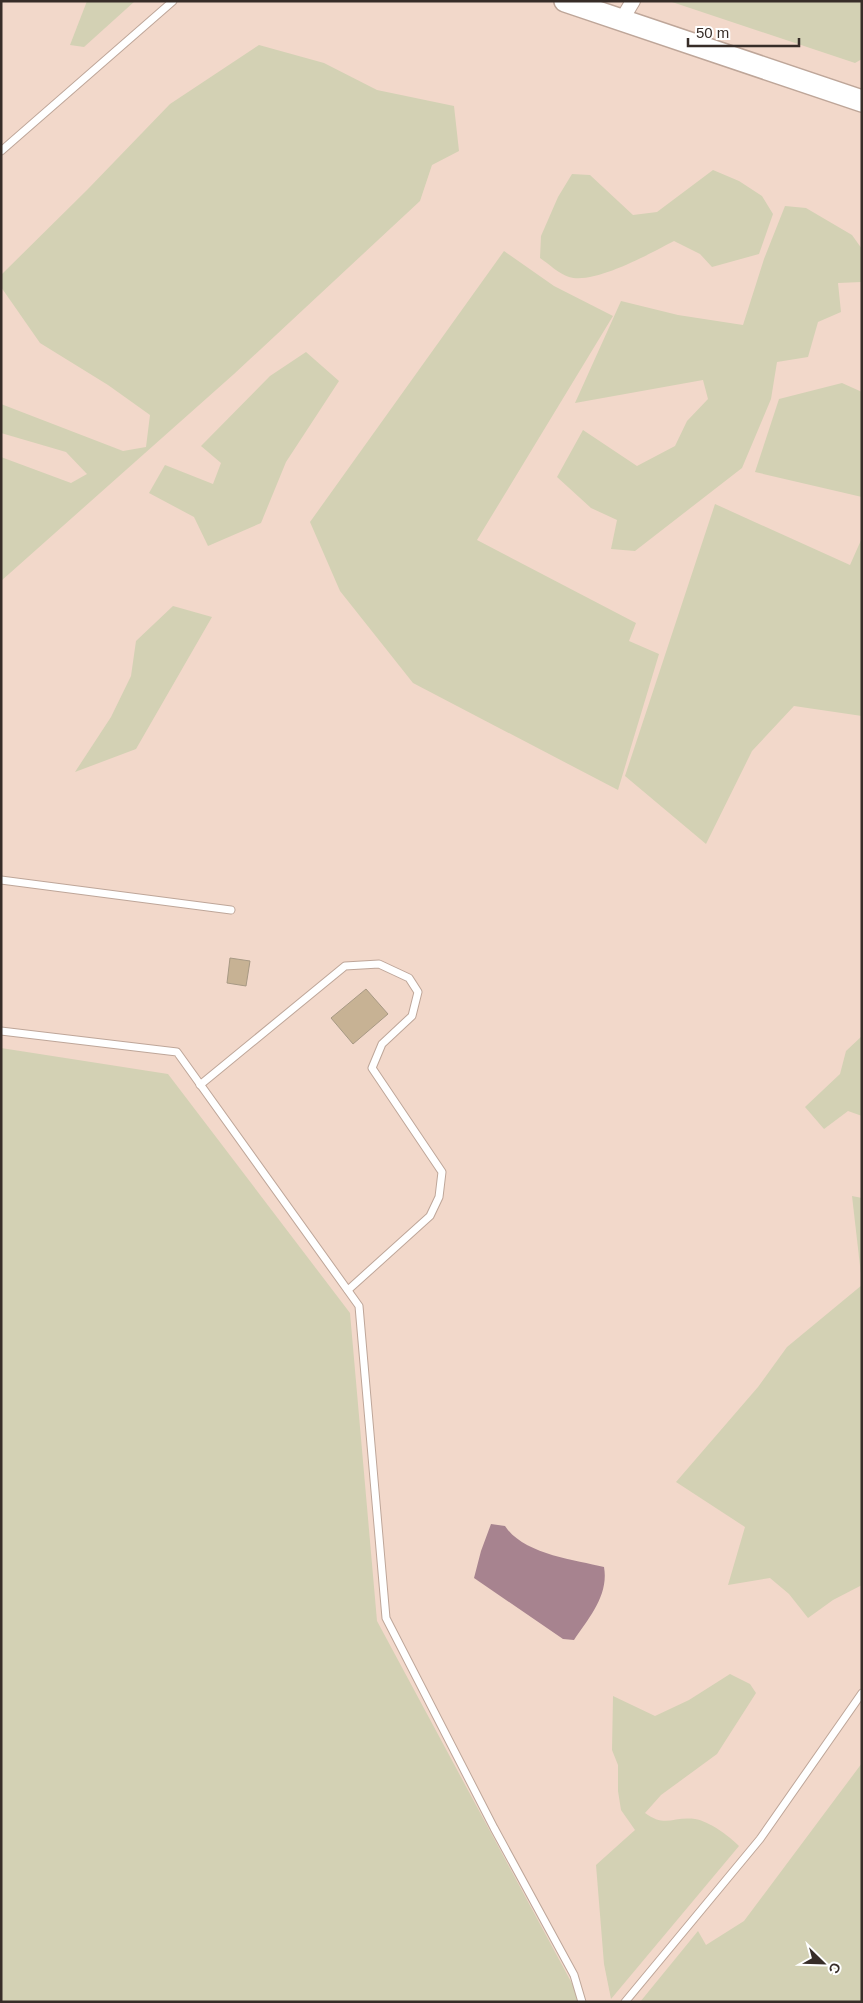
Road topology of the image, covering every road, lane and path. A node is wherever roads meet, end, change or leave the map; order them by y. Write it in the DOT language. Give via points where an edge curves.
graph roads {
  1 [pos="173,1"];
  2 [pos="565,1"];
  3 [pos="633,1"];
  4 [pos="622,21"];
  5 [pos="862,101"];
  6 [pos="1,151"];
  7 [pos="1,880"];
  8 [pos="231,910"];
  9 [pos="1,1030"];
  10 [pos="200,1085"];
  11 [pos="348,1290"];
  12 [pos="862,1693"];
  13 [pos="582,2002"];
  14 [pos="626,2002"];
  1 -- 6 [label="lane"];
  2 -- 4 [label="main road"];
  3 -- 4 [label="street"];
  4 -- 5 [label="main road"];
  7 -- 8 [label="lane"];
  9 -- 10 [label="lane" via="177,1052"];
  10 -- 11 [label="lane"];
  10 -- 11 [label="lane" via="345,966 378,964 409,978 418,992 412,1016 382,1044 372,1068 442,1172 439,1197 430,1216"];
  11 -- 13 [label="lane" via="359,1306 386,1618 574,1975"];
  12 -- 14 [label="lane" via="760,1839"];
}
